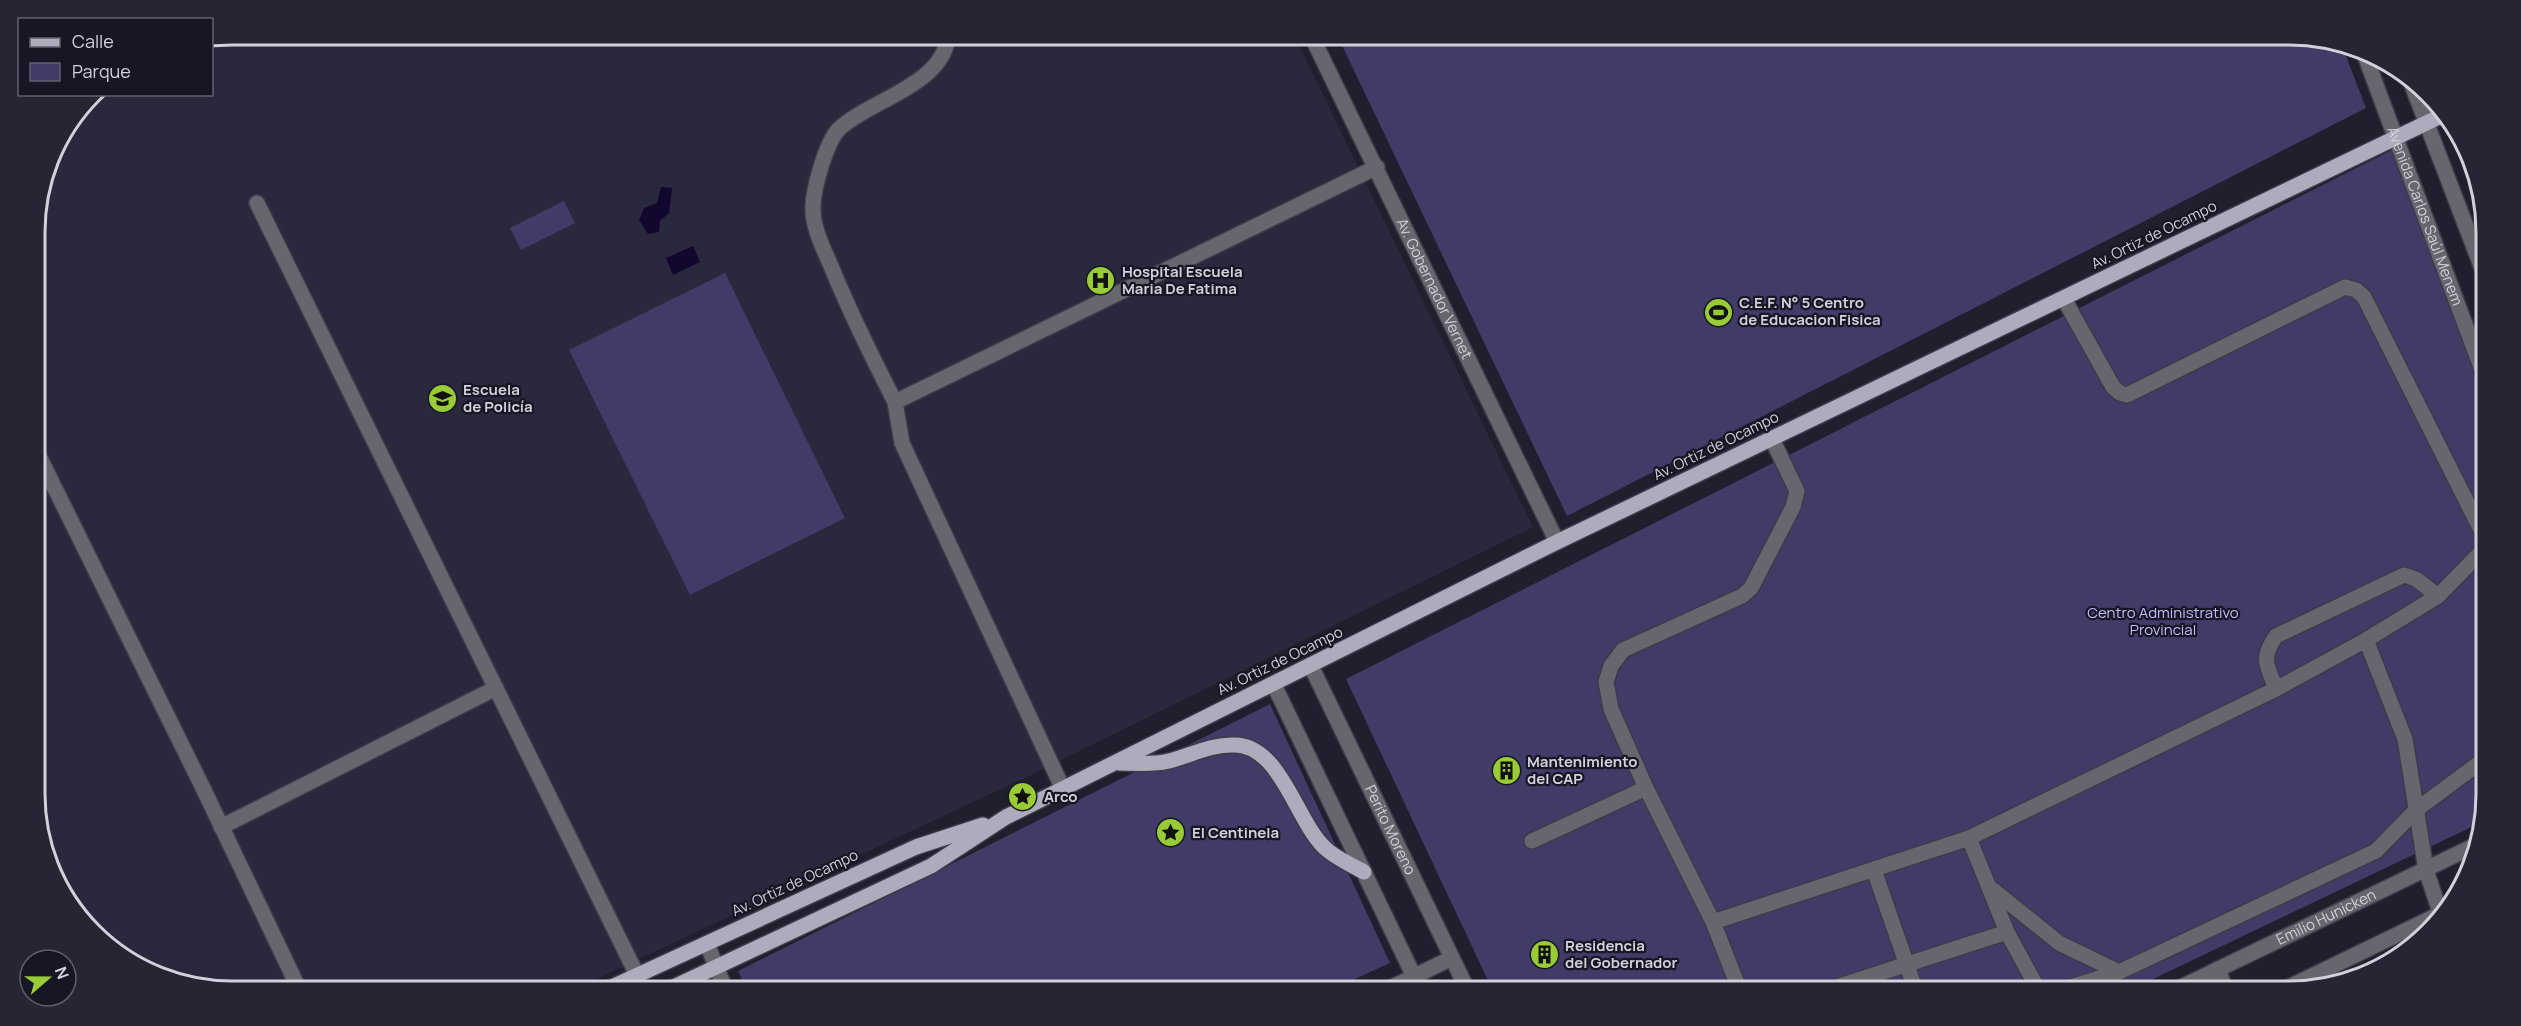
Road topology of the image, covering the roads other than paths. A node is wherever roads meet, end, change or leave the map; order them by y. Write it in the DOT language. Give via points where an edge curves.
graph roads {
  1 [pos="946,45"];
  2 [pos="1316,45"];
  3 [pos="2367,62"];
  4 [pos="2416,94"];
  5 [pos="2437,118"];
  6 [pos="2426,123"];
  7 [pos="2395,140"];
  8 [pos="1377,166"];
  9 [pos="257,203"];
  10 [pos="2476,253"];
  11 [pos="2064,299"];
  12 [pos="2476,354"];
  13 [pos="895,402"];
  14 [pos="1772,439"];
  15 [pos="45,468"];
  16 [pos="2476,520"];
  17 [pos="1557,542"];
  18 [pos="2476,557"];
  19 [pos="2438,596"];
  20 [pos="2366,640"];
  21 [pos="1311,666"];
  22 [pos="1274,685"];
  23 [pos="496,688"];
  24 [pos="2276,689"];
  25 [pos="1116,763"];
  26 [pos="2476,765"];
  27 [pos="1646,788"];
  28 [pos="1063,789"];
  29 [pos="2416,810"];
  30 [pos="1006,817"];
  31 [pos="222,827"];
  32 [pos="1969,838"];
  33 [pos="1532,841"];
  34 [pos="2467,849"];
  35 [pos="1874,870"];
  36 [pos="2426,870"];
  37 [pos="1364,872"];
  38 [pos="1989,888"];
  39 [pos="2439,905"];
  40 [pos="1713,922"];
  41 [pos="2423,923"];
  42 [pos="2007,932"];
  43 [pos="707,944"];
  44 [pos="1452,958"];
  45 [pos="1908,964"];
  46 [pos="716,967"];
  47 [pos="2218,969"];
  48 [pos="2119,972"];
  49 [pos="637,975"];
  50 [pos="295,981"];
  51 [pos="625,981"];
  52 [pos="686,981"];
  53 [pos="722,981"];
  54 [pos="1417,981"];
  55 [pos="1422,981"];
  56 [pos="1463,981"];
  57 [pos="1736,981"];
  58 [pos="1855,981"];
  59 [pos="1913,981"];
  60 [pos="2034,981"];
  61 [pos="2090,981"];
  62 [pos="2193,981"];
  63 [pos="2222,981"];
  64 [pos="2304,981"];
  1 -- 13 [label="street" via="938,61 908,88 837,130 818,172 813,211 822,246 853,320"];
  2 -- 8 [label="street, Av. Gobernador Vernet"];
  3 -- 7 [label="street, Avenida Carlos Saúl Menem"];
  4 -- 6 [label="street"];
  5 -- 6 [label="main road, Av. Ortiz de Ocampo"];
  6 -- 7 [label="main road, Av. Ortiz de Ocampo"];
  6 -- 10 [label="street"];
  7 -- 11 [label="main road, Av. Ortiz de Ocampo"];
  7 -- 12 [label="street, Avenida Carlos Saúl Menem"];
  8 -- 13 [label="street"];
  8 -- 17 [label="street, Av. Gobernador Vernet"];
  9 -- 23 [label="street"];
  11 -- 14 [label="main road, Av. Ortiz de Ocampo"];
  11 -- 16 [label="street" via="2113,387 2127,395 2345,287 2356,290 2364,297"];
  13 -- 28 [label="street" via="902,443"];
  14 -- 17 [label="main road, Av. Ortiz de Ocampo"];
  14 -- 27 [label="street" via="1797,491 1751,588 1742,596 1623,650 1611,666 1606,682 1611,709"];
  15 -- 31 [label="street"];
  17 -- 21 [label="main road, Av. Ortiz de Ocampo"];
  18 -- 19 [label="street"];
  19 -- 20 [label="street"];
  19 -- 24 [label="street" via="2404,575 2276,636 2266,650 2265,662"];
  20 -- 24 [label="street"];
  20 -- 29 [label="street" via="2405,739"];
  21 -- 22 [label="main road, Av. Ortiz de Ocampo"];
  21 -- 44 [label="street, Perito Moreno"];
  22 -- 25 [label="main road, Av. Ortiz de Ocampo"];
  22 -- 37 [label="street"];
  23 -- 31 [label="street"];
  23 -- 49 [label="street"];
  24 -- 32 [label="street"];
  25 -- 28 [label="main road, Av. Ortiz de Ocampo"];
  25 -- 37 [label="main road" via="1168,762 1213,746 1238,745 1255,751 1273,766 1309,830 1326,849"];
  26 -- 29 [label="street"];
  27 -- 33 [label="street"];
  27 -- 40 [label="street"];
  28 -- 30 [label="main road, Av. Ortiz de Ocampo"];
  29 -- 36 [label="street"];
  29 -- 48 [label="street" via="2376,851"];
  30 -- 43 [label="main road, Av. Ortiz de Ocampo" via="916,847"];
  30 -- 46 [label="main road, Av. Ortiz de Ocampo" via="931,866"];
  31 -- 50 [label="street"];
  32 -- 35 [label="street"];
  32 -- 38 [label="street"];
  34 -- 36 [label="street, Emilio Hunicken"];
  35 -- 40 [label="street"];
  35 -- 45 [label="street"];
  36 -- 39 [label="street"];
  36 -- 47 [label="street, Emilio Hunicken"];
  37 -- 54 [label="street"];
  38 -- 42 [label="street"];
  38 -- 48 [label="street" via="2059,943"];
  40 -- 57 [label="street"];
  41 -- 64 [label="street"];
  42 -- 45 [label="street"];
  42 -- 60 [label="street"];
  43 -- 46 [label="street"];
  43 -- 49 [label="main road, Av. Ortiz de Ocampo"];
  44 -- 55 [label="street"];
  44 -- 56 [label="street, Perito Moreno"];
  45 -- 58 [label="street"];
  45 -- 59 [label="street"];
  46 -- 52 [label="main road, Av. Ortiz de Ocampo"];
  46 -- 53 [label="street"];
  47 -- 62 [label="street, Emilio Hunicken"];
  47 -- 63 [label="street"];
  48 -- 61 [label="street"];
  49 -- 51 [label="main road, Av. Ortiz de Ocampo"];
}
